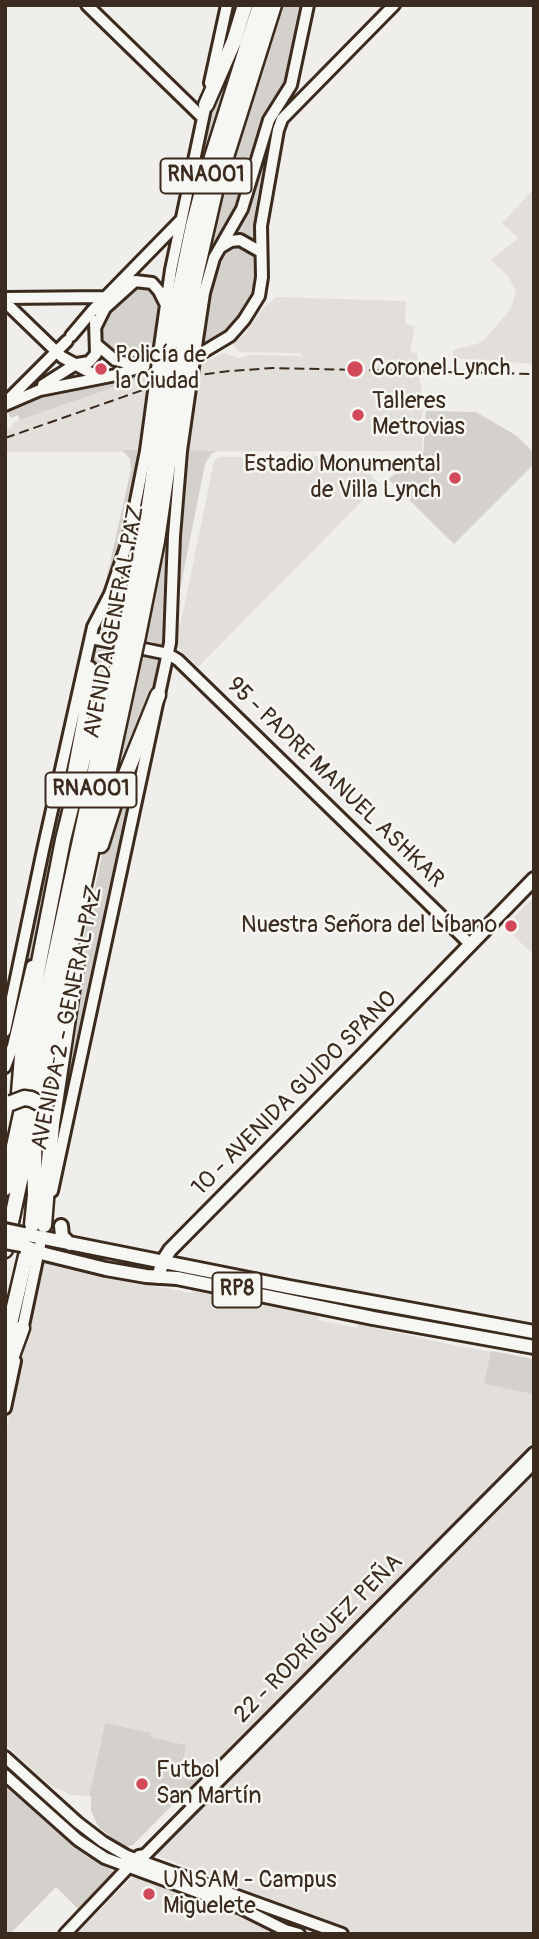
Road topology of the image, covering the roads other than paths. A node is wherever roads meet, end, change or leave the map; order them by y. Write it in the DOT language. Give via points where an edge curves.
graph roads {
  1 [pos="87,5"];
  2 [pos="227,5"];
  3 [pos="245,5"];
  4 [pos="260,5"];
  5 [pos="274,5"];
  6 [pos="308,5"];
  7 [pos="394,5"];
  8 [pos="291,85"];
  9 [pos="302,99"];
  10 [pos="204,112"];
  11 [pos="181,220"];
  12 [pos="219,249"];
  13 [pos="261,252"];
  14 [pos="85,297"];
  15 [pos="105,298"];
  16 [pos="5,300"];
  17 [pos="166,305"];
  18 [pos="93,310"];
  19 [pos="96,326"];
  20 [pos="69,339"];
  21 [pos="96,342"];
  22 [pos="56,351"];
  23 [pos="173,355"];
  24 [pos="74,362"];
  25 [pos="100,378"];
  26 [pos="32,392"];
  27 [pos="5,404"];
  28 [pos="163,451"];
  29 [pos="171,636"];
  30 [pos="92,638"];
  31 [pos="89,653"];
  32 [pos="167,654"];
  33 [pos="124,656"];
  34 [pos="158,695"];
  35 [pos="63,840"];
  36 [pos="534,879"];
  37 [pos="82,895"];
  38 [pos="78,915"];
  39 [pos="46,920"];
  40 [pos="471,945"];
  41 [pos="8,999"];
  42 [pos="5,1031"];
  43 [pos="5,1067"];
  44 [pos="42,1082"];
  45 [pos="8,1106"];
  46 [pos="50,1117"];
  47 [pos="18,1127"];
  48 [pos="5,1188"];
  49 [pos="61,1226"];
  50 [pos="5,1230"];
  51 [pos="33,1239"];
  52 [pos="5,1242"];
  53 [pos="70,1244"];
  54 [pos="5,1251"];
  55 [pos="163,1261"];
  56 [pos="158,1277"];
  57 [pos="23,1328"];
  58 [pos="534,1332"];
  59 [pos="5,1345"];
  60 [pos="534,1346"];
  61 [pos="5,1375"];
  62 [pos="5,1408"];
  63 [pos="534,1453"];
  64 [pos="534,1463"];
  65 [pos="5,1757"];
  66 [pos="5,1775"];
  67 [pos="135,1861"];
  68 [pos="65,1934"];
  69 [pos="299,1934"];
  70 [pos="342,1934"];
  1 -- 10 [label="street"];
  2 -- 10 [label="street, AVENIDA GENERAL PAZ"];
  3 -- 10 [label="highway"];
  4 -- 23 [label="highway, AVENIDA GENERAL PAZ / RNA001" via="195,216 179,294"];
  5 -- 23 [label="highway, AVENIDA GENERAL PAZ / RNA001" via="215,192"];
  6 -- 8 [label="street"];
  7 -- 9 [label="street"];
  8 -- 9 [label="street"];
  8 -- 12 [label="street, AVENIDA GENERAL PAZ" via="269,120 242,209"];
  9 -- 13 [label="street" via="282,119 278,130 261,226"];
  10 -- 11 [label="street, AVENIDA GENERAL PAZ"];
  11 -- 15 [label="street"];
  11 -- 17 [label="street, AVENIDA GENERAL PAZ"];
  12 -- 13 [label="street" via="240,240"];
  12 -- 23 [label="street, AVENIDA GENERAL PAZ" via="204,293"];
  13 -- 23 [label="street" via="261,287 251,311 230,336"];
  14 -- 15 [label="street"];
  14 -- 16 [label="street"];
  14 -- 18 [label="street"];
  15 -- 18 [label="street"];
  16 -- 22 [label="street"];
  17 -- 19 [label="street" via="156,286 135,281 105,308"];
  17 -- 23 [label="street, AVENIDA GENERAL PAZ"];
  18 -- 19 [label="street"];
  18 -- 20 [label="street"];
  19 -- 21 [label="street"];
  20 -- 21 [label="street" via="85,333"];
  20 -- 22 [label="street"];
  20 -- 24 [label="street" via="65,349"];
  21 -- 23 [label="street" via="114,360 130,365"];
  21 -- 24 [label="street" via="92,360"];
  22 -- 24 [label="street"];
  22 -- 27 [label="street"];
  23 -- 25 [label="street"];
  23 -- 28 [label="highway, AVENIDA GENERAL PAZ / RNA001, bridge"];
  23 -- 28 [label="street, AVENIDA GENERAL PAZ, bridge"];
  24 -- 25 [label="street"];
  24 -- 26 [label="street"];
  25 -- 26 [label="street"];
  26 -- 27 [label="street"];
  28 -- 29 [label="street, AVENIDA GENERAL PAZ" via="174,536"];
  28 -- 30 [label="street, AVENIDA GENERAL PAZ"];
  28 -- 33 [label="highway, AVENIDA GENERAL PAZ / RNA001, bridge" via="157,541"];
  29 -- 32 [label="street, AVENIDA 2 - GENERAL PAZ"];
  30 -- 31 [label="street, AVENIDA GENERAL PAZ"];
  30 -- 32 [label="street"];
  31 -- 35 [label="street" via="87,697"];
  31 -- 41 [label="street, AVENIDA GENERAL PAZ"];
  32 -- 34 [label="street, AVENIDA 2 - GENERAL PAZ"];
  32 -- 40 [label="street, 95 - PADRE MANUEL ASHKAR" via="195,675"];
  33 -- 35 [label="highway" via="99,707"];
  33 -- 37 [label="highway, AVENIDA GENERAL PAZ / RNA001"];
  33 -- 47 [label="highway, AVENIDA GENERAL PAZ / RNA001"];
  34 -- 37 [label="highway"];
  34 -- 51 [label="street, AVENIDA 2 - GENERAL PAZ"];
  35 -- 39 [label="highway"];
  36 -- 40 [label="main road, 10 - AVENIDA GUIDO SPANO"];
  37 -- 38 [label="highway, AVENIDA GENERAL PAZ / RNA001"];
  38 -- 44 [label="highway, AVENIDA GENERAL PAZ / RNA001"];
  38 -- 46 [label="highway" via="78,946"];
  39 -- 43 [label="street"];
  39 -- 47 [label="highway" via="23,1044"];
  40 -- 55 [label="main road, 10 - AVENIDA GUIDO SPANO"];
  41 -- 42 [label="street, AVENIDA GENERAL PAZ"];
  44 -- 51 [label="highway" via="34,1137"];
  44 -- 54 [label="highway, AVENIDA GENERAL PAZ / RNA001"];
  45 -- 46 [label="highway, bridge" via="31,1099 43,1105"];
  46 -- 51 [label="highway"];
  47 -- 48 [label="highway, AVENIDA GENERAL PAZ / RNA001"];
  49 -- 53 [label="main road" via="62,1236"];
  50 -- 51 [label="main road, bridge"];
  51 -- 52 [label="main road, bridge"];
  51 -- 53 [label="main road, RP8"];
  51 -- 56 [label="main road, RP8" via="80,1263"];
  51 -- 57 [label="street, AVENIDA 2 - GENERAL PAZ"];
  51 -- 59 [label="highway"];
  53 -- 55 [label="main road, RP8"];
  55 -- 56 [label="main road, 10 - AVENIDA GUIDO SPANO"];
  55 -- 58 [label="main road, RP8"];
  56 -- 60 [label="main road, RP8"];
  57 -- 61 [label="highway"];
  57 -- 62 [label="street, AVENIDA 2 - GENERAL PAZ"];
  63 -- 67 [label="street, 22 - RODRÍGUEZ PEÑA" via="239,1748 140,1850"];
  64 -- 67 [label="street, 22 - RODRÍGUEZ PEÑA"];
  65 -- 67 [label="street" via="103,1842"];
  66 -- 67 [label="street" via="90,1849 105,1858"];
  67 -- 68 [label="street, 22 - RODRÍGUEZ PEÑA"];
  67 -- 69 [label="street"];
  67 -- 70 [label="street"];
}
